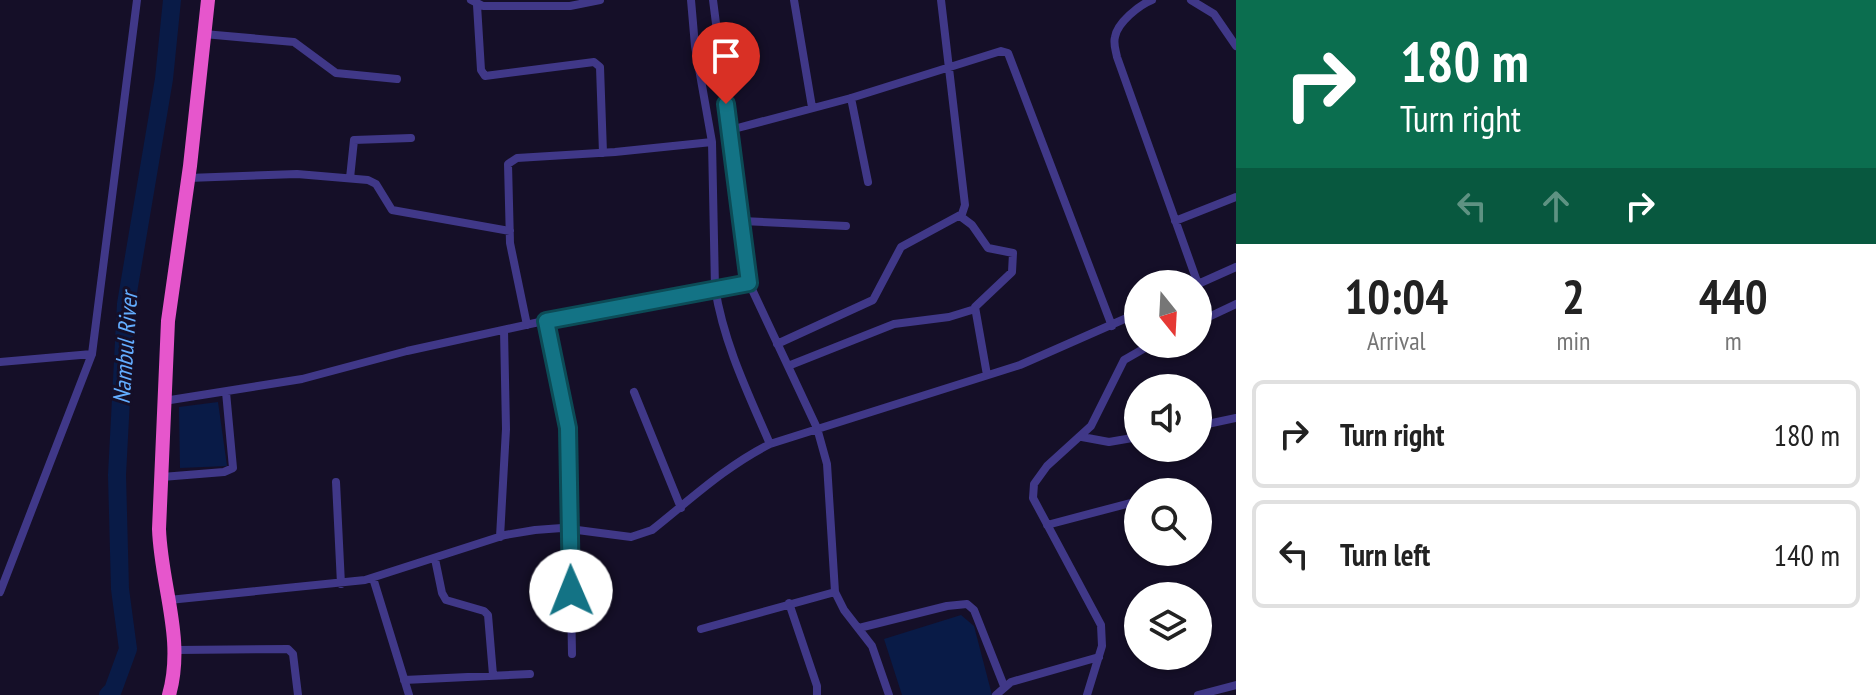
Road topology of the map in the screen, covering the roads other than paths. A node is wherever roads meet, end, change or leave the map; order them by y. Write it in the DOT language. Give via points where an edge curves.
graph roads {
  1 [pos="137,0"];
  2 [pos="208,0"];
  3 [pos="600,0"];
  4 [pos="691,0"];
  5 [pos="713,0"];
  6 [pos="794,0"];
  7 [pos="941,0"];
  8 [pos="1152,0"];
  9 [pos="1191,0"];
  10 [pos="474,2"];
  11 [pos="204,34"];
  12 [pos="1236,46"];
  13 [pos="949,67"];
  14 [pos="397,79"];
  15 [pos="851,98"];
  16 [pos="812,107"];
  17 [pos="730,130"];
  18 [pos="411,138"];
  19 [pos="712,142"];
  20 [pos="603,153"];
  21 [pos="188,178"];
  22 [pos="350,178"];
  23 [pos="868,182"];
  24 [pos="1236,197"];
  25 [pos="960,216"];
  26 [pos="742,221"];
  27 [pos="1175,221"];
  28 [pos="846,226"];
  29 [pos="510,231"];
  30 [pos="1236,267"];
  31 [pos="1193,270"];
  32 [pos="1212,278"];
  33 [pos="749,283"];
  34 [pos="715,288"];
  35 [pos="1236,304"];
  36 [pos="975,309"];
  37 [pos="1212,315"];
  38 [pos="1124,320"];
  39 [pos="546,321"];
  40 [pos="527,325"];
  41 [pos="1112,326"];
  42 [pos="504,330"];
  43 [pos="777,344"];
  44 [pos="92,354"];
  45 [pos="1128,358"];
  46 [pos="0,362"];
  47 [pos="788,366"];
  48 [pos="987,375"];
  49 [pos="226,392"];
  50 [pos="634,392"];
  51 [pos="164,401"];
  52 [pos="1236,418"];
  53 [pos="1212,423"];
  54 [pos="817,428"];
  55 [pos="1082,437"];
  56 [pos="1124,439"];
  57 [pos="770,444"];
  58 [pos="162,477"];
  59 [pos="336,482"];
  60 [pos="1124,505"];
  61 [pos="681,508"];
  62 [pos="1047,525"];
  63 [pos="569,529"];
  64 [pos="500,537"];
  65 [pos="435,559"];
  66 [pos="373,578"];
  67 [pos="341,584"];
  68 [pos="0,592"];
  69 [pos="835,592"];
  70 [pos="169,600"];
  71 [pos="794,602"];
  72 [pos="859,628"];
  73 [pos="701,629"];
  74 [pos="176,650"];
  75 [pos="572,654"];
  76 [pos="1099,657"];
  77 [pos="530,674"];
  78 [pos="493,675"];
  79 [pos="404,680"];
  80 [pos="1236,685"];
  81 [pos="1004,686"];
  82 [pos="169,695"];
  83 [pos="298,695"];
  84 [pos="409,695"];
  85 [pos="817,695"];
  86 [pos="889,695"];
  87 [pos="996,695"];
  88 [pos="1087,695"];
  89 [pos="1198,695"];
  1 -- 44 [label="street"];
  2 -- 11 [label="highway"];
  3 -- 10 [label="street" via="563,6"];
  4 -- 19 [label="street"];
  5 -- 17 [label="street"];
  6 -- 16 [label="street"];
  7 -- 13 [label="street"];
  8 -- 27 [label="street" via="1119,27 1114,41"];
  9 -- 12 [label="street" via="1214,14"];
  10 -- 20 [label="street" via="485,76 594,62 600,67"];
  11 -- 14 [label="street" via="294,42 336,73"];
  11 -- 21 [label="highway"];
  13 -- 15 [label="street"];
  13 -- 25 [label="street" via="965,205"];
  13 -- 41 [label="street" via="1001,51 1010,56"];
  15 -- 16 [label="street"];
  15 -- 23 [label="street"];
  16 -- 17 [label="street"];
  17 -- 26 [label="street"];
  18 -- 22 [label="street" via="354,140"];
  19 -- 20 [label="street"];
  19 -- 34 [label="street"];
  20 -- 29 [label="street" via="512,160 507,168"];
  21 -- 22 [label="street"];
  21 -- 51 [label="highway" via="170,293"];
  22 -- 29 [label="street" via="375,182 392,210"];
  24 -- 27 [label="street"];
  25 -- 36 [label="street" via="988,248 1013,253 1012,272"];
  25 -- 43 [label="street" via="901,247 870,302"];
  26 -- 28 [label="street"];
  26 -- 33 [label="street"];
  27 -- 31 [label="street"];
  29 -- 40 [label="street"];
  30 -- 32 [label="street"];
  33 -- 34 [label="street"];
  33 -- 43 [label="street"];
  34 -- 39 [label="street"];
  34 -- 57 [label="street" via="726,340"];
  35 -- 37 [label="street"];
  36 -- 47 [label="street" via="894,324"];
  36 -- 48 [label="street"];
  38 -- 41 [label="street"];
  39 -- 40 [label="street"];
  39 -- 63 [label="street" via="568,428"];
  40 -- 42 [label="street"];
  41 -- 48 [label="street"];
  42 -- 49 [label="street"];
  42 -- 64 [label="street"];
  43 -- 47 [label="street"];
  44 -- 46 [label="street"];
  44 -- 68 [label="street"];
  45 -- 55 [label="street"];
  47 -- 54 [label="street"];
  48 -- 54 [label="street"];
  49 -- 51 [label="street"];
  49 -- 58 [label="street" via="233,468"];
  50 -- 61 [label="street"];
  51 -- 58 [label="highway"];
  52 -- 53 [label="street"];
  54 -- 57 [label="street"];
  54 -- 69 [label="street" via="830,482"];
  55 -- 56 [label="street"];
  55 -- 62 [label="street" via="1034,484 1033,498"];
  57 -- 61 [label="street" via="722,472"];
  58 -- 70 [label="highway" via="160,554"];
  59 -- 67 [label="street"];
  60 -- 62 [label="street"];
  61 -- 63 [label="street" via="640,536"];
  62 -- 76 [label="street" via="1096,611 1103,636"];
  63 -- 64 [label="street"];
  63 -- 75 [label="street"];
  64 -- 65 [label="street"];
  65 -- 66 [label="street"];
  65 -- 78 [label="street" via="446,600 488,615"];
  66 -- 67 [label="street"];
  66 -- 79 [label="street"];
  67 -- 70 [label="street"];
  69 -- 71 [label="street"];
  69 -- 72 [label="street"];
  70 -- 74 [label="highway"];
  71 -- 73 [label="street"];
  71 -- 85 [label="street"];
  72 -- 81 [label="street" via="967,604"];
  72 -- 86 [label="street" via="875,653"];
  74 -- 82 [label="highway"];
  74 -- 83 [label="street" via="288,649"];
  76 -- 81 [label="street"];
  76 -- 88 [label="street"];
  77 -- 78 [label="street"];
  78 -- 79 [label="street"];
  79 -- 84 [label="street"];
  80 -- 89 [label="street"];
  81 -- 87 [label="street"];
}
